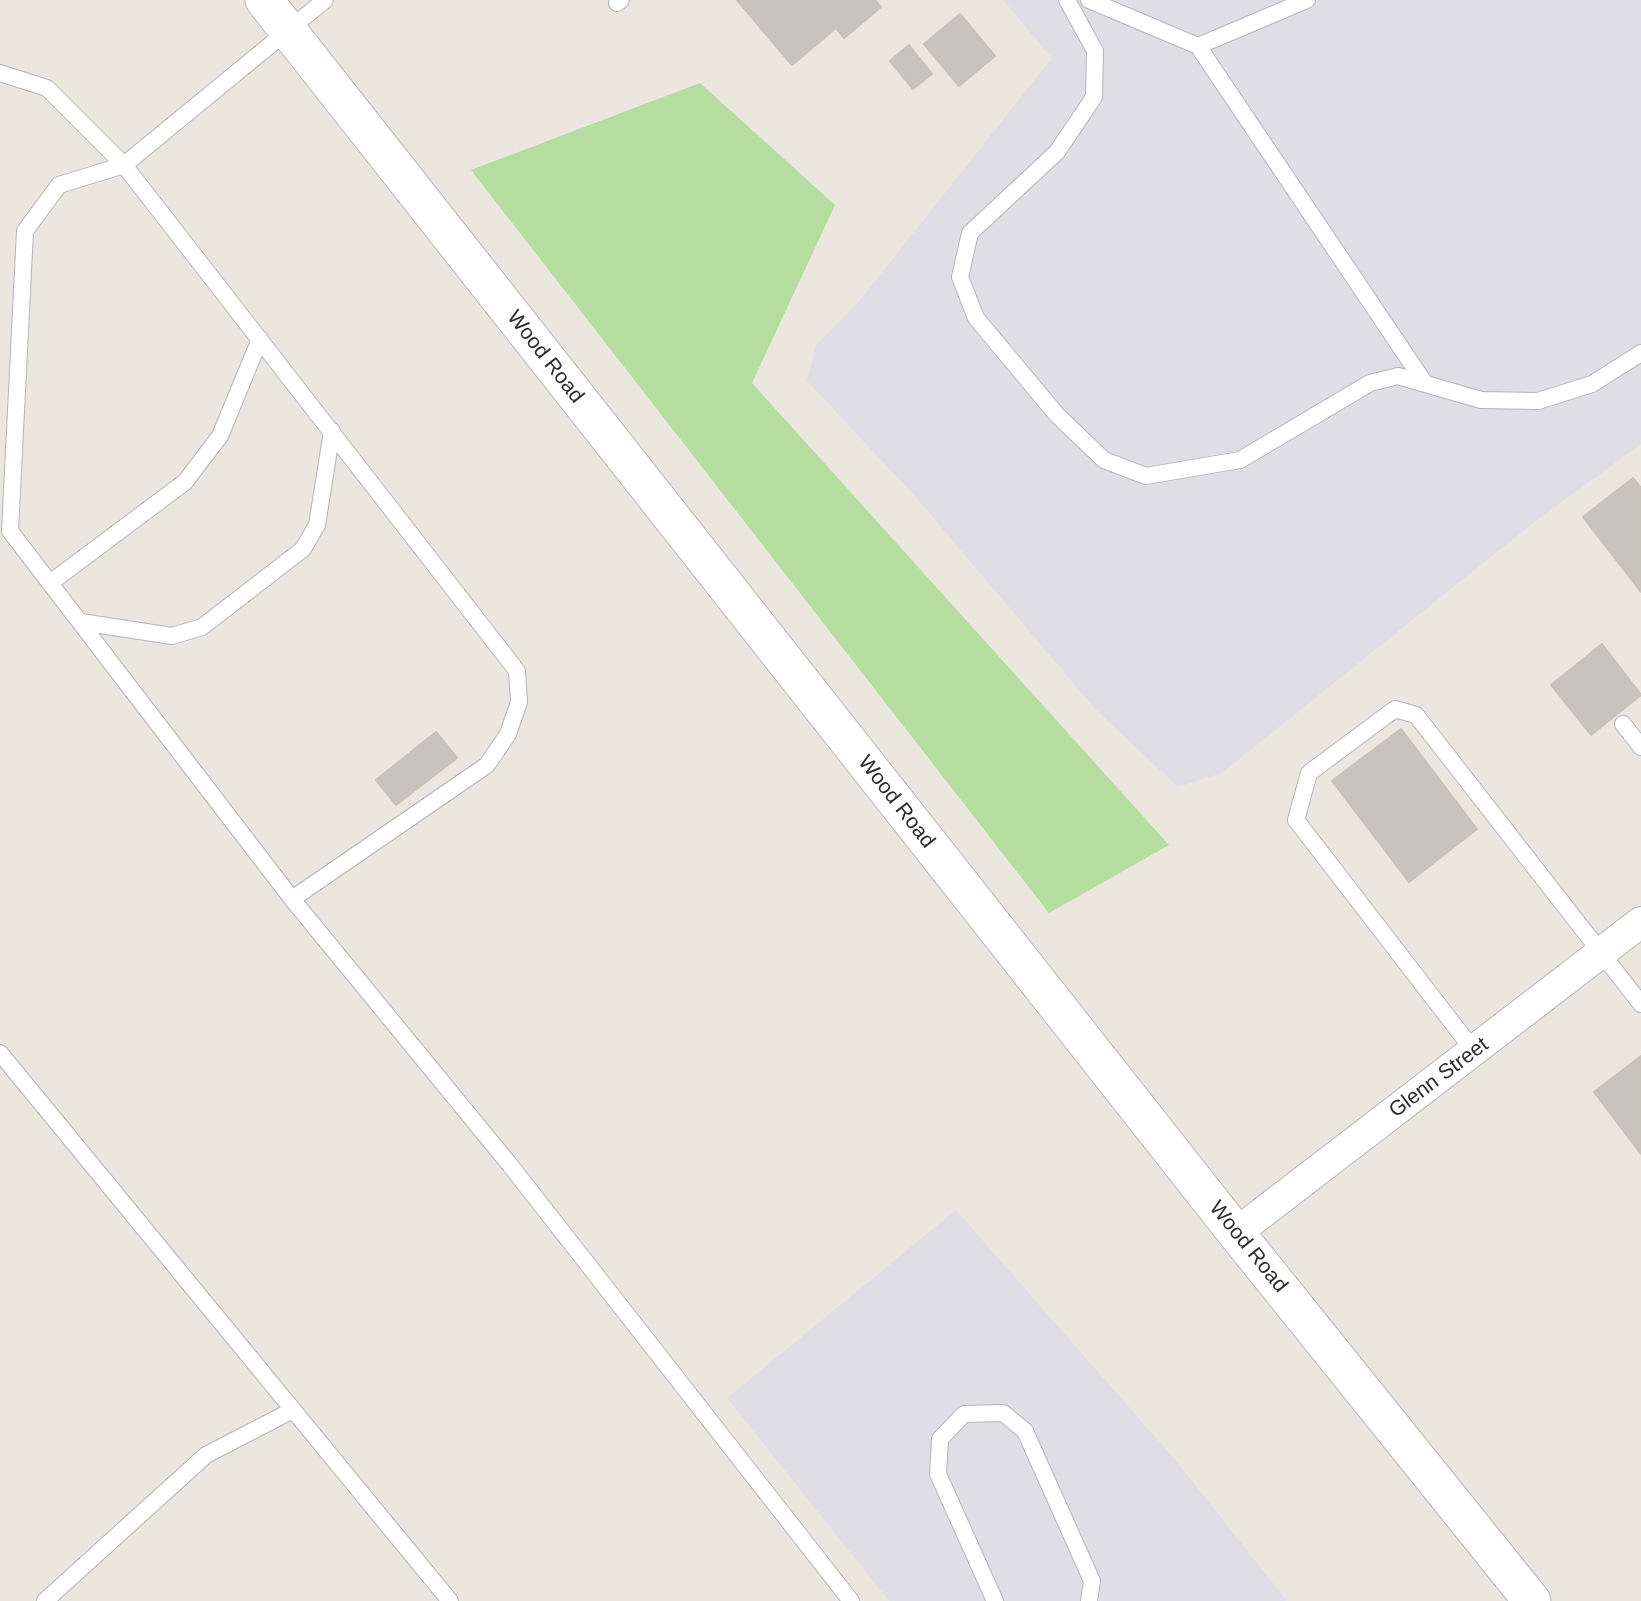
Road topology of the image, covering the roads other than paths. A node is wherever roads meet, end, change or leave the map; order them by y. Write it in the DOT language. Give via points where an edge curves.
graph roads {
  1 [pos="264,0"];
  2 [pos="325,0"];
  3 [pos="1067,0"];
  4 [pos="1089,0"];
  5 [pos="1307,0"];
  6 [pos="287,30"];
  7 [pos="1198,46"];
  8 [pos="0,73"];
  9 [pos="124,165"];
  10 [pos="260,339"];
  11 [pos="1641,353"];
  12 [pos="1424,382"];
  13 [pos="332,431"];
  14 [pos="50,583"];
  15 [pos="81,622"];
  16 [pos="1623,724"];
  17 [pos="1641,747"];
  18 [pos="292,899"];
  19 [pos="1641,922"];
  20 [pos="1602,953"];
  21 [pos="1641,1003"];
  22 [pos="1474,1051"];
  23 [pos="0,1052"];
  24 [pos="1236,1233"];
  25 [pos="293,1410"];
  26 [pos="45,1601"];
  27 [pos="450,1601"];
  28 [pos="851,1601"];
  29 [pos="995,1601"];
  30 [pos="1089,1601"];
  31 [pos="1532,1601"];
  1 -- 6 [label="street, Wood Road"];
  2 -- 6 [label="lane"];
  3 -- 12 [label="lane" via="1096,51 1094,97 1057,152 970,233 960,277 976,318 1057,415 1104,460 1146,475 1240,460 1370,383 1398,376"];
  4 -- 7 [label="lane"];
  5 -- 7 [label="lane"];
  6 -- 9 [label="lane"];
  6 -- 24 [label="street, Wood Road"];
  7 -- 12 [label="lane"];
  8 -- 9 [label="lane" via="47,88"];
  9 -- 10 [label="lane"];
  9 -- 14 [label="lane" via="59,186 25,231 10,531"];
  10 -- 13 [label="lane"];
  10 -- 14 [label="lane" via="220,436 185,482"];
  11 -- 12 [label="lane" via="1592,384 1538,401 1481,400"];
  13 -- 15 [label="lane" via="317,525 303,549 212,619 172,636"];
  13 -- 18 [label="lane" via="517,671 519,702 508,734 487,765"];
  14 -- 15 [label="lane"];
  15 -- 18 [label="lane"];
  16 -- 17 [label="lane"];
  18 -- 28 [label="lane" via="510,1165"];
  19 -- 20 [label="street, Glenn Street"];
  20 -- 21 [label="lane"];
  20 -- 22 [label="street, Glenn Street"];
  20 -- 22 [label="lane" via="1416,715 1395,709 1309,773 1296,820"];
  22 -- 24 [label="street, Glenn Street"];
  23 -- 25 [label="lane"];
  24 -- 31 [label="street, Wood Road"];
  25 -- 26 [label="lane" via="206,1455"];
  25 -- 27 [label="lane"];
  29 -- 30 [label="lane" via="938,1474 940,1439 964,1414 1003,1413 1026,1431 1092,1581"];
}
